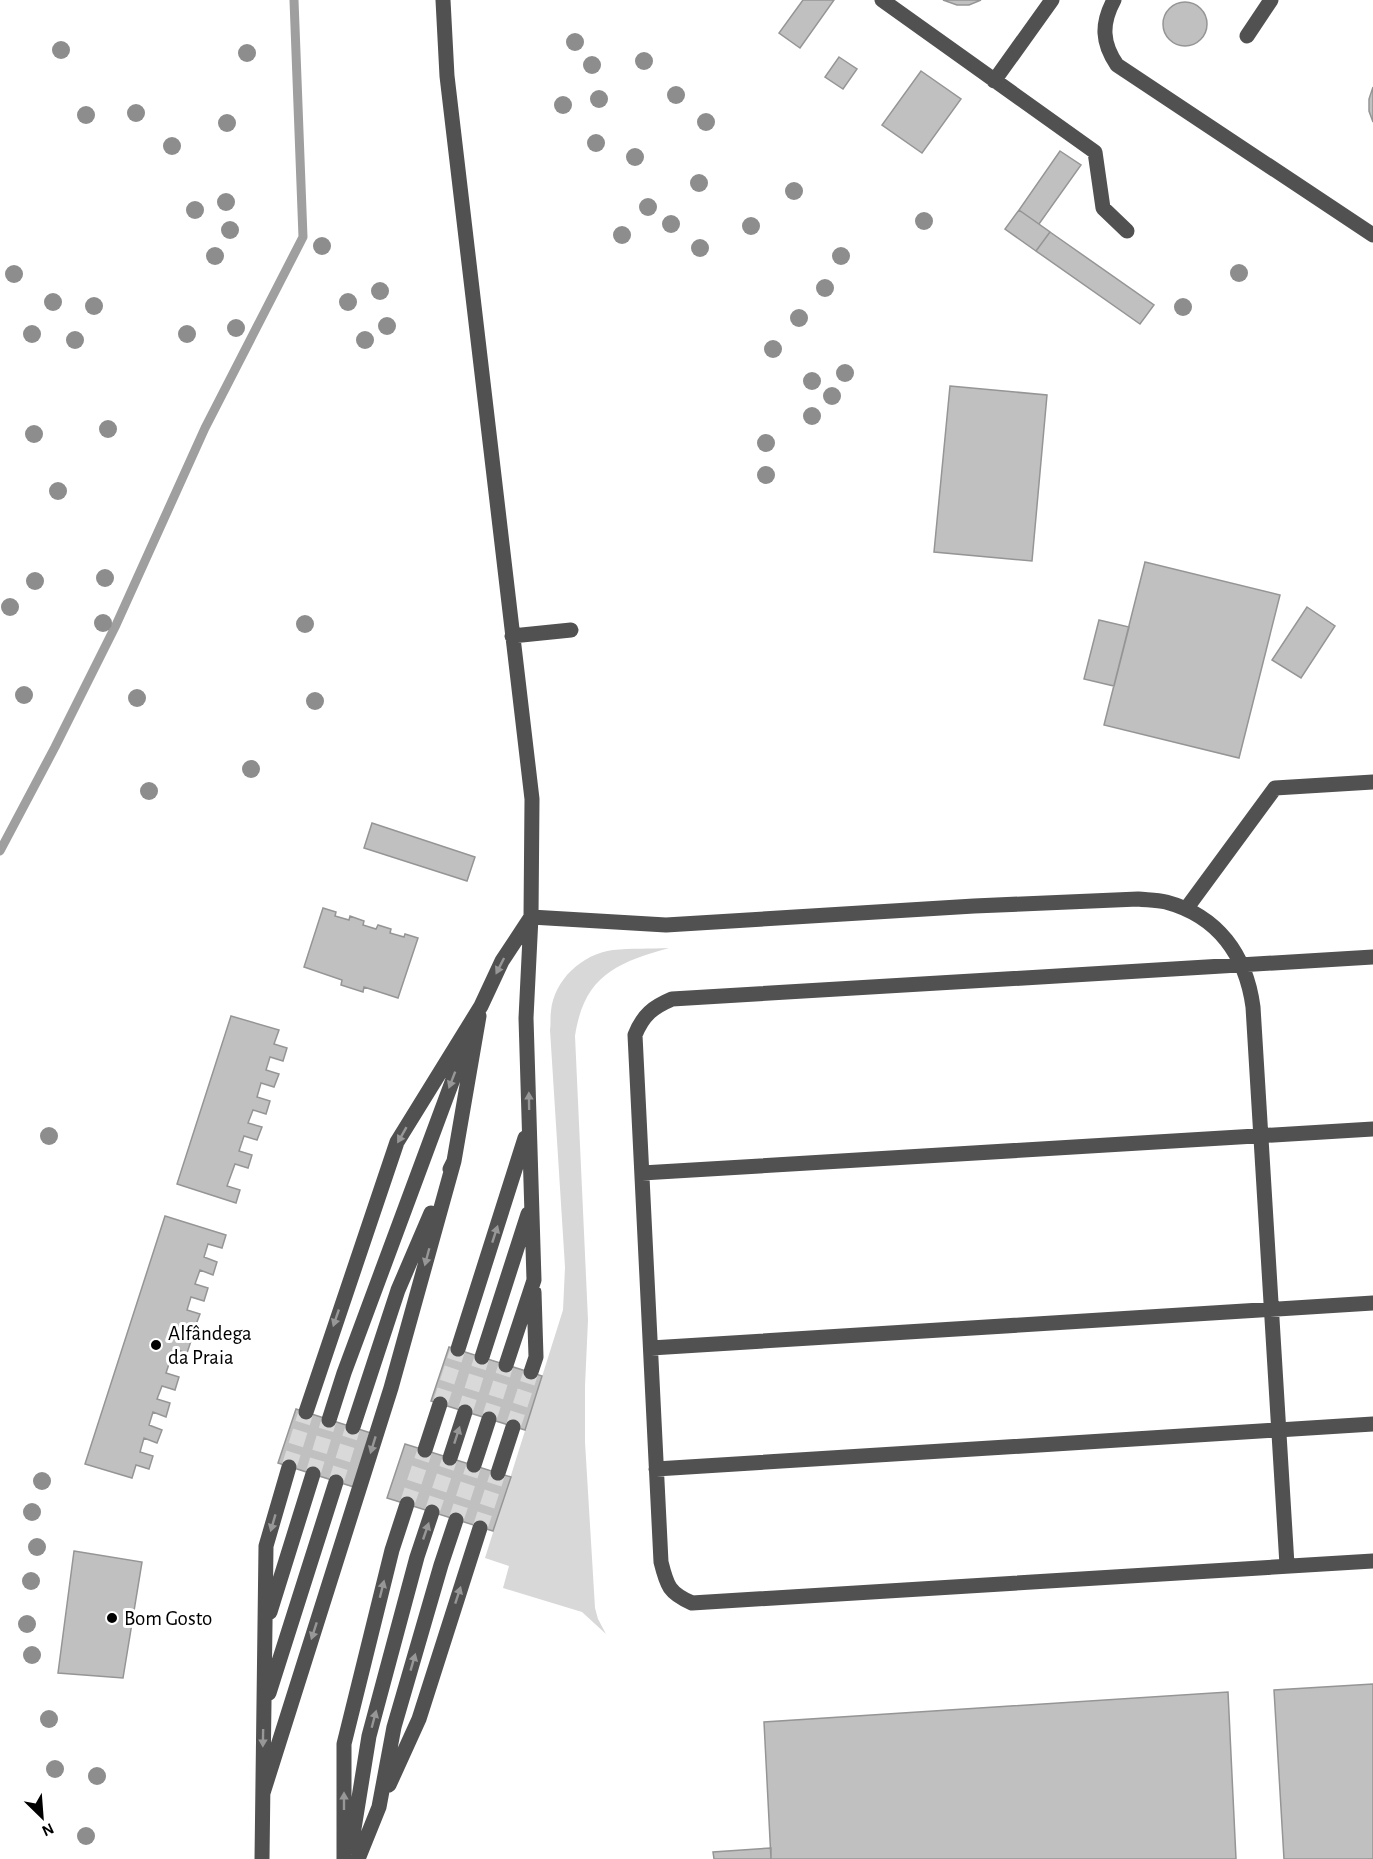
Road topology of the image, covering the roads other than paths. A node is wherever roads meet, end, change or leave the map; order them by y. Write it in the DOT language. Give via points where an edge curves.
graph roads {
  1 [pos="443,0"];
  2 [pos="882,0"];
  3 [pos="1052,0"];
  4 [pos="1114,0"];
  5 [pos="1271,0"];
  6 [pos="1247,36"];
  7 [pos="994,81"];
  8 [pos="1127,231"];
  9 [pos="1373,235"];
  10 [pos="571,630"];
  11 [pos="512,636"];
  12 [pos="1373,782"];
  13 [pos="1186,909"];
  14 [pos="531,917"];
  15 [pos="1373,957"];
  16 [pos="1243,965"];
  17 [pos="481,1006"];
  18 [pos="529,1126"];
  19 [pos="1373,1129"];
  20 [pos="1261,1137"];
  21 [pos="454,1161"];
  22 [pos="642,1173"];
  23 [pos="531,1203"];
  24 [pos="534,1280"];
  25 [pos="1373,1303"];
  26 [pos="1272,1310"];
  27 [pos="651,1348"];
  28 [pos="458,1349"];
  29 [pos="482,1357"];
  30 [pos="506,1365"];
  31 [pos="531,1372"];
  32 [pos="440,1404"];
  33 [pos="306,1412"];
  34 [pos="465,1412"];
  35 [pos="489,1419"];
  36 [pos="329,1420"];
  37 [pos="1373,1424"];
  38 [pos="353,1427"];
  39 [pos="513,1427"];
  40 [pos="1279,1430"];
  41 [pos="425,1450"];
  42 [pos="450,1458"];
  43 [pos="474,1465"];
  44 [pos="289,1467"];
  45 [pos="656,1469"];
  46 [pos="498,1473"];
  47 [pos="312,1474"];
  48 [pos="336,1482"];
  49 [pos="407,1504"];
  50 [pos="432,1512"];
  51 [pos="456,1520"];
  52 [pos="480,1528"];
  53 [pos="1373,1561"];
  54 [pos="1287,1565"];
  55 [pos="265,1629"];
  56 [pos="264,1710"];
  57 [pos="263,1792"];
  58 [pos="379,1807"];
  59 [pos="262,1859"];
  60 [pos="344,1859"];
  61 [pos="350,1859"];
  62 [pos="358,1859"];
  1 -- 11 [label="lane" via="447,76"];
  2 -- 7 [label="lane"];
  3 -- 7 [label="lane"];
  4 -- 9 [label="lane" via="1104,34 1107,51 1117,64"];
  5 -- 6 [label="lane"];
  7 -- 8 [label="lane" via="1095,152 1103,208"];
  10 -- 11 [label="lane"];
  11 -- 14 [label="lane" via="532,799"];
  12 -- 13 [label="lane" via="1275,788"];
  13 -- 14 [label="lane" via="1138,899 666,925"];
  13 -- 16 [label="lane" via="1210,924"];
  14 -- 17 [label="lane, one-way" via="502,961"];
  18 -- 14 [label="lane, one-way" via="526,1018"];
  15 -- 16 [label="lane"];
  16 -- 20 [label="lane" via="1253,1007"];
  16 -- 22 [label="lane" via="672,999 648,1014 635,1035"];
  17 -- 21 [label="lane"];
  17 -- 33 [label="lane, one-way" via="397,1142"];
  17 -- 36 [label="lane, one-way"];
  18 -- 23 [label="lane"];
  28 -- 18 [label="lane, one-way"];
  19 -- 20 [label="lane"];
  20 -- 22 [label="lane"];
  20 -- 26 [label="lane"];
  21 -- 38 [label="lane" via="398,1290"];
  21 -- 57 [label="lane, one-way" via="391,1388"];
  22 -- 27 [label="lane"];
  23 -- 24 [label="lane"];
  23 -- 29 [label="lane"];
  24 -- 30 [label="lane"];
  24 -- 31 [label="lane" via="536,1356"];
  25 -- 26 [label="lane"];
  26 -- 27 [label="lane"];
  26 -- 40 [label="lane"];
  27 -- 45 [label="lane"];
  32 -- 41 [label="lane"];
  42 -- 34 [label="lane, one-way"];
  35 -- 43 [label="lane"];
  37 -- 40 [label="lane"];
  39 -- 46 [label="lane"];
  40 -- 45 [label="lane"];
  40 -- 54 [label="lane"];
  44 -- 55 [label="lane, one-way" via="266,1546"];
  45 -- 54 [label="lane" via="661,1562 666,1582 678,1597 692,1603"];
  47 -- 55 [label="lane"];
  48 -- 56 [label="lane"];
  60 -- 49 [label="lane, one-way" via="344,1744"];
  61 -- 50 [label="lane, one-way" via="369,1736"];
  58 -- 51 [label="lane, one-way" via="394,1727"];
  58 -- 52 [label="lane, one-way" via="418,1719"];
  53 -- 54 [label="lane"];
  55 -- 56 [label="lane"];
  56 -- 57 [label="lane, one-way"];
  57 -- 59 [label="lane"];
  58 -- 62 [label="lane"];
}
